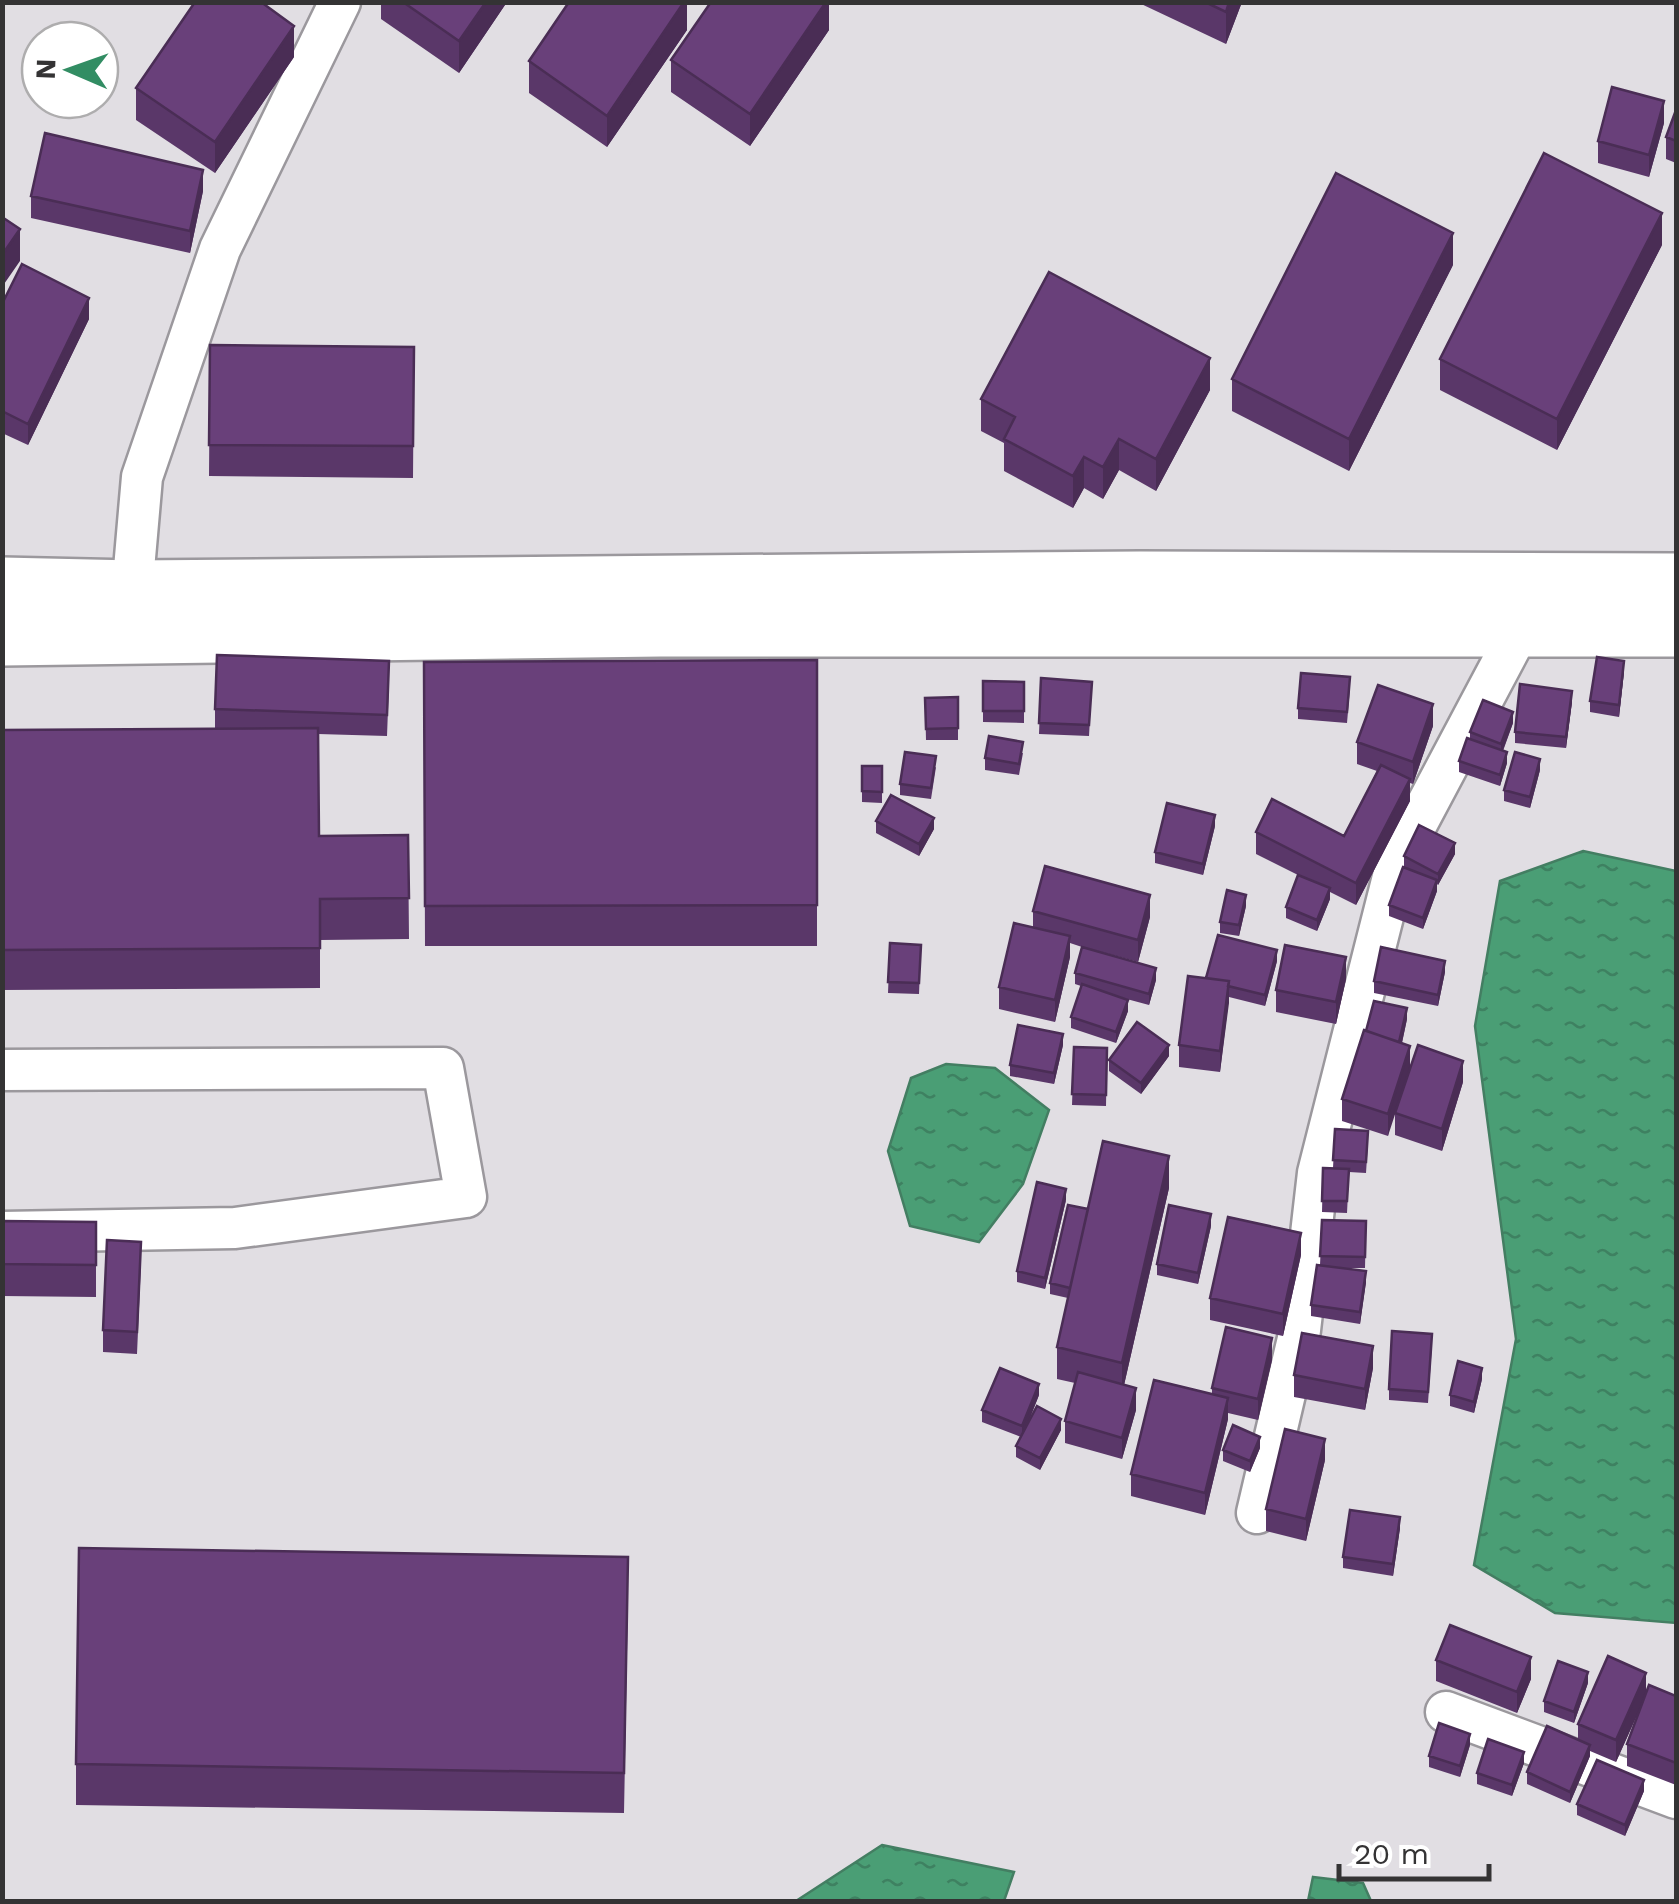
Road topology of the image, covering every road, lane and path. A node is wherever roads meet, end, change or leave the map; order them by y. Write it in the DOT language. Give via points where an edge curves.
graph roads {
  1 [pos="340,2"];
  2 [pos="1676,582"];
  3 [pos="2,585"];
  4 [pos="131,613"];
  5 [pos="1520,629"];
  6 [pos="1676,630"];
  7 [pos="2,638"];
  8 [pos="2,1070"];
  9 [pos="2,1232"];
  10 [pos="1257,1512"];
  11 [pos="1446,1712"];
  12 [pos="1676,1798"];
  1 -- 4 [label="street" via="220,249 142,477"];
  2 -- 4 [label="main road" via="1140,578"];
  3 -- 4 [label="main road"];
  4 -- 5 [label="main road" via="660,629"];
  4 -- 7 [label="main road"];
  5 -- 6 [label="main road"];
  5 -- 10 [label="street" via="1397,862 1318,1173 1300,1330"];
  8 -- 9 [label="street" via="444,1068 466,1197 235,1228"];
  11 -- 12 [label="street"];
}
